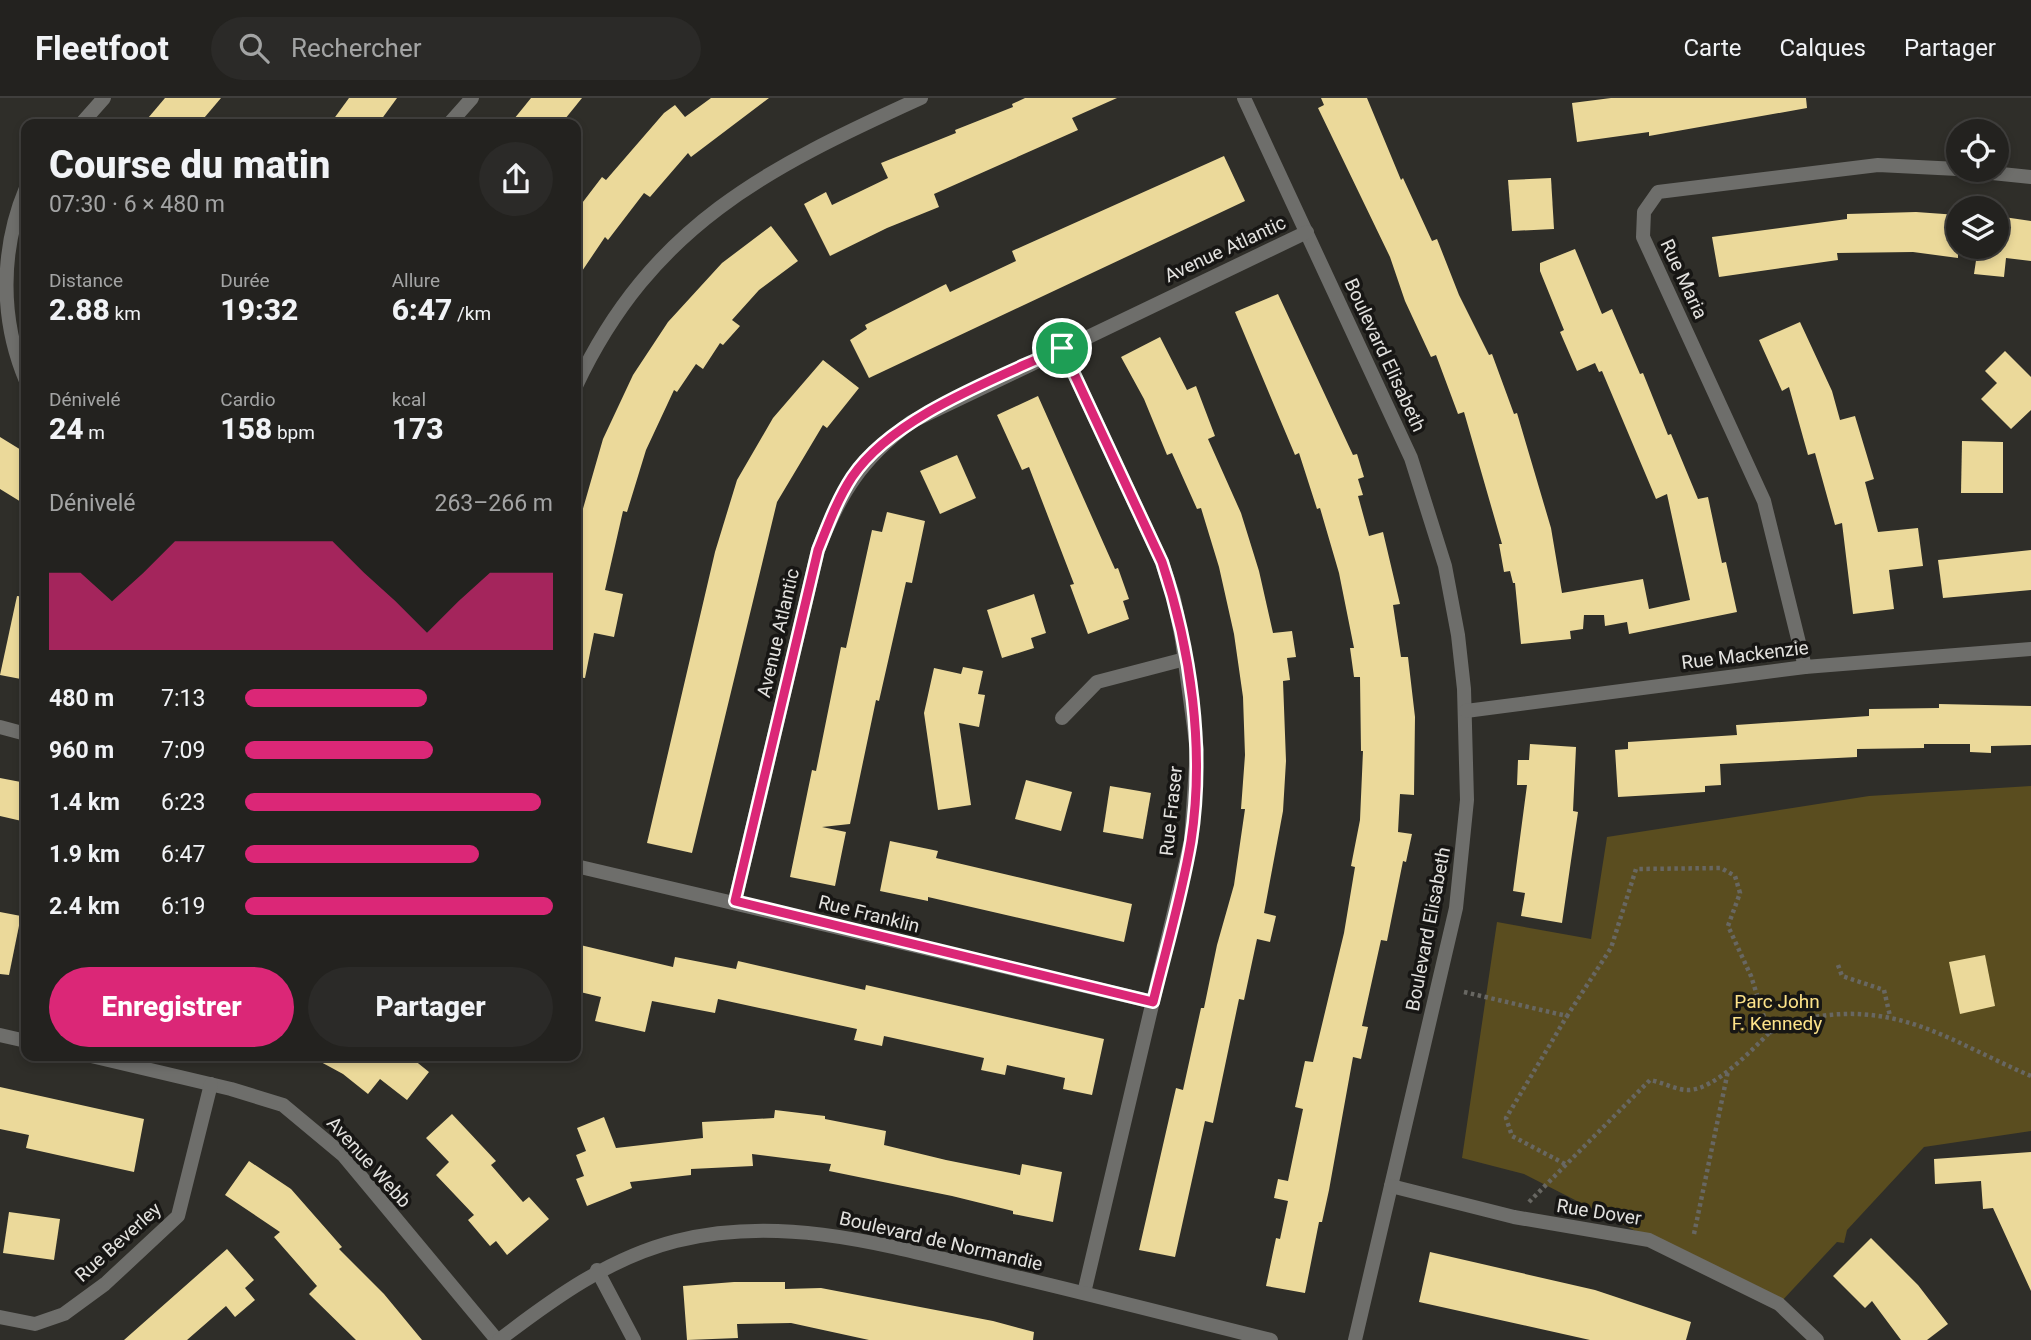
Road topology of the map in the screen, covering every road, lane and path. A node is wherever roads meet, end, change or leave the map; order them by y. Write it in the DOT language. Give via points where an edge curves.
graph roads {
  1 [pos="104,98"];
  2 [pos="472,98"];
  3 [pos="921,98"];
  4 [pos="1244,98"];
  5 [pos="85,119"];
  6 [pos="453,119"];
  7 [pos="1946,169"];
  8 [pos="2009,175"];
  9 [pos="2031,177"];
  10 [pos="21,201"];
  11 [pos="1307,232"];
  12 [pos="1062,348"];
  13 [pos="21,373"];
  14 [pos="581,375"];
  15 [pos="2031,649"];
  16 [pos="1185,659"];
  17 [pos="1805,667"];
  18 [pos="1466,712"];
  19 [pos="1062,718"];
  20 [pos="0,727"];
  21 [pos="21,732"];
  22 [pos="581,867"];
  23 [pos="735,901"];
  24 [pos="1838,965"];
  25 [pos="1464,992"];
  26 [pos="1153,1002"];
  27 [pos="1567,1016"];
  28 [pos="1890,1016"];
  29 [pos="1769,1033"];
  30 [pos="0,1035"];
  31 [pos="21,1040"];
  32 [pos="113,1061"];
  33 [pos="1728,1069"];
  34 [pos="2031,1076"];
  35 [pos="211,1084"];
  36 [pos="1565,1164"];
  37 [pos="1391,1186"];
  38 [pos="1514,1217"];
  39 [pos="1694,1234"];
  40 [pos="597,1270"];
  41 [pos="1084,1293"];
  42 [pos="0,1317"];
  43 [pos="498,1340"];
  44 [pos="634,1340"];
  45 [pos="1271,1340"];
  46 [pos="1355,1340"];
  47 [pos="1817,1340"];
  1 -- 5 [label="street"];
  2 -- 6 [label="street"];
  3 -- 14 [label="street" via="783,164 709,214 687,232 625,303"];
  4 -- 11 [label="street, Boulevard Elisabeth"];
  7 -- 17 [label="street, Rue Maria" via="1878,165 1658,192 1644,212 1643,237 1764,501"];
  8 -- 9 [label="street, Rue Maria"];
  10 -- 13 [label="street" via="9,233 2,288 8,338"];
  11 -- 12 [label="street, Avenue Atlantic"];
  11 -- 18 [label="street, Boulevard Elisabeth" via="1392,411 1428,505 1454,610"];
  12 -- 16 [label="street, Rue Fraser" via="1162,562"];
  12 -- 23 [label="street, Avenue Atlantic" via="911,422 880,445 853,476 833,510 818,550"];
  15 -- 17 [label="street, Rue Mackenzie"];
  16 -- 19 [label="street" via="1097,682"];
  16 -- 26 [label="street, Rue Fraser" via="1197,750 1191,840"];
  17 -- 18 [label="street, Rue Mackenzie"];
  18 -- 37 [label="street, Boulevard Elisabeth" via="1467,810 1459,887"];
  20 -- 21 [label="street"];
  22 -- 23 [label="street, Rue Franklin"];
  23 -- 26 [label="street, Rue Franklin"];
  24 -- 28 [label="path" via="1842,976 1884,990"];
  25 -- 27 [label="path"];
  26 -- 41 [label="street, Rue Fraser"];
  27 -- 29 [label="path" via="1611,948 1636,869 1721,868 1735,876 1740,893 1728,926 1751,976"];
  27 -- 36 [label="path" via="1506,1118 1512,1136"];
  28 -- 29 [label="path" via="1814,1017"];
  28 -- 34 [label="path" via="1914,1022"];
  29 -- 33 [label="path"];
  30 -- 31 [label="street"];
  32 -- 35 [label="street, Avenue Webb"];
  33 -- 36 [label="path" via="1688,1090 1650,1080"];
  33 -- 39 [label="path"];
  35 -- 42 [label="street, Rue Beverley" via="178,1216 105,1284 64,1314 35,1324"];
  35 -- 43 [label="street, Avenue Webb" via="283,1105 307,1122 342,1155"];
  36 -- 38 [label="path"];
  37 -- 38 [label="street, Rue Dover"];
  37 -- 46 [label="street, Boulevard Elisabeth"];
  38 -- 47 [label="street, Rue Dover" via="1648,1240 1779,1304"];
  40 -- 41 [label="street, Boulevard de Normandie" via="678,1241 779,1230 853,1237"];
  40 -- 43 [label="street, Boulevard de Normandie"];
  40 -- 44 [label="street"];
  41 -- 45 [label="street, Boulevard de Normandie"];
}
